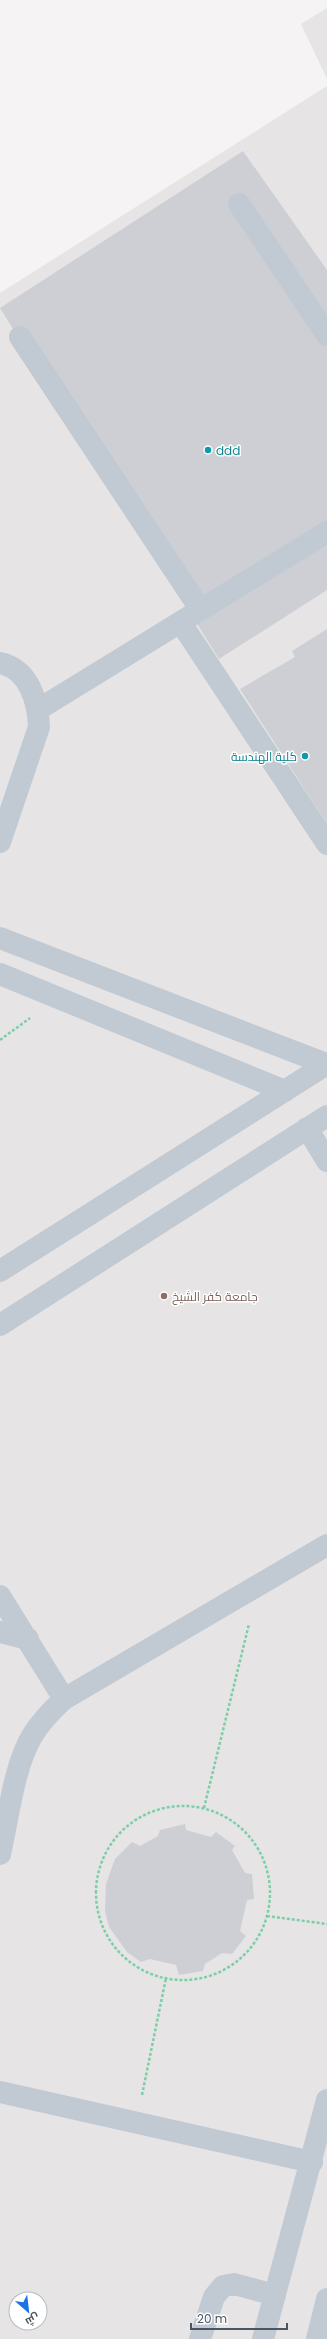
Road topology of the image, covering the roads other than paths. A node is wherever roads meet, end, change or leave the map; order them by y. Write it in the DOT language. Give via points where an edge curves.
graph roads {
  1 [pos="239,204"];
  2 [pos="327,335"];
  3 [pos="20,337"];
  4 [pos="327,532"];
  5 [pos="200,609"];
  6 [pos="181,622"];
  7 [pos="0,663"];
  8 [pos="39,709"];
  9 [pos="0,842"];
  10 [pos="327,844"];
  11 [pos="0,938"];
  12 [pos="0,974"];
  13 [pos="327,1064"];
  14 [pos="285,1091"];
  15 [pos="327,1116"];
  16 [pos="307,1128"];
  17 [pos="327,1161"];
  18 [pos="0,1271"];
  19 [pos="0,1325"];
  20 [pos="327,1546"];
  21 [pos="0,1596"];
  22 [pos="0,1632"];
  23 [pos="28,1639"];
  24 [pos="64,1699"];
  25 [pos="0,1854"];
  26 [pos="0,2092"];
  27 [pos="327,2100"];
  28 [pos="312,2162"];
  29 [pos="275,2295"];
  30 [pos="327,2299"];
  31 [pos="200,2339"];
  32 [pos="263,2339"];
  33 [pos="317,2339"];
  1 -- 2 [label="lane"];
  3 -- 5 [label="lane"];
  4 -- 5 [label="lane"];
  5 -- 6 [label="lane"];
  6 -- 8 [label="lane"];
  6 -- 10 [label="lane"];
  7 -- 8 [label="lane" via="8,664 22,676 33,691"];
  8 -- 9 [label="lane" via="40,727"];
  11 -- 13 [label="lane"];
  12 -- 14 [label="lane"];
  13 -- 14 [label="lane"];
  14 -- 18 [label="lane"];
  15 -- 16 [label="lane"];
  16 -- 17 [label="lane"];
  16 -- 19 [label="lane"];
  20 -- 24 [label="lane"];
  21 -- 23 [label="lane"];
  22 -- 23 [label="lane"];
  23 -- 24 [label="lane"];
  24 -- 25 [label="lane" via="42,1721 21,1759"];
  26 -- 28 [label="lane"];
  27 -- 28 [label="lane"];
  28 -- 29 [label="lane"];
  29 -- 31 [label="lane" via="234,2284 223,2286 214,2297"];
  29 -- 32 [label="lane"];
  30 -- 33 [label="lane"];
}
